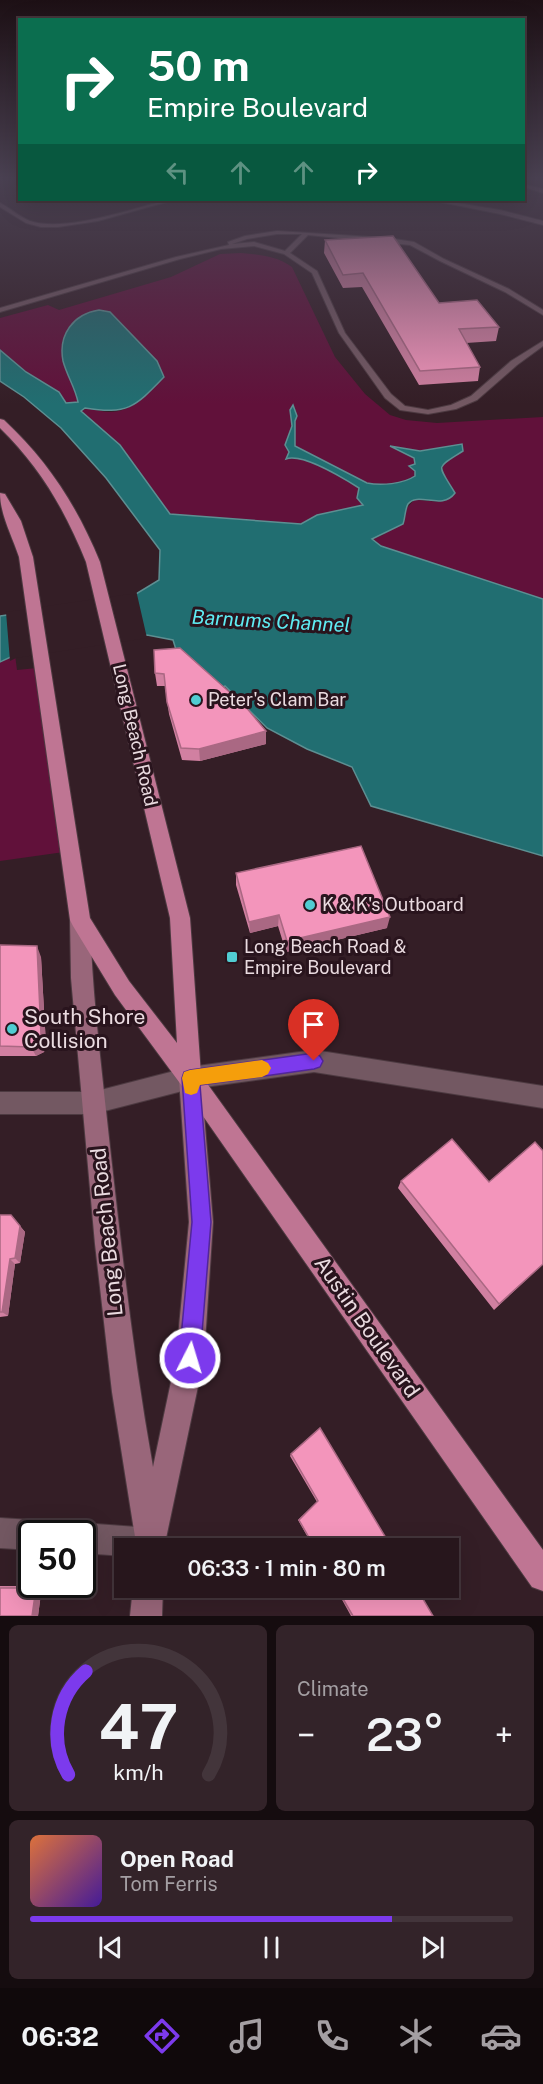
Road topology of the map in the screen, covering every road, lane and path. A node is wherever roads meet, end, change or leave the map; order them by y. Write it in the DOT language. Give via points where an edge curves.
graph roads {
  1 [pos="198,253"];
  2 [pos="286,253"];
  3 [pos="431,253"];
  4 [pos="0,301"];
  5 [pos="15,305"];
  6 [pos="0,310"];
  7 [pos="543,313"];
  8 [pos="543,343"];
  9 [pos="0,422"];
  10 [pos="0,497"];
  11 [pos="80,920"];
  12 [pos="190,1078"];
  13 [pos="543,1097"];
  14 [pos="0,1103"];
  15 [pos="93,1103"];
  16 [pos="0,1533"];
  17 [pos="18,1534"];
  18 [pos="150,1538"];
  19 [pos="152,1538"];
  20 [pos="96,1539"];
  21 [pos="114,1541"];
  22 [pos="543,1576"];
  23 [pos="147,1598"];
  24 [pos="146,1616"];
  1 -- 5 [label="lane"];
  2 -- 8 [label="lane" via="315,273 342,333 388,396 403,408 428,412 474,398"];
  3 -- 7 [label="lane" via="479,275"];
  4 -- 5 [label="lane"];
  5 -- 6 [label="lane"];
  9 -- 12 [label="main road, Long Beach Road" via="40,462 60,490 78,525 99,583 180,918"];
  10 -- 11 [label="main road, Long Beach Road" via="14,521 26,557"];
  11 -- 12 [label="main road, Long Beach Road" via="122,987"];
  11 -- 15 [label="main road, Long Beach Road" via="81,978"];
  12 -- 13 [label="street" via="314,1061"];
  12 -- 15 [label="street"];
  12 -- 19 [label="main road, Long Beach Road" via="201,1222 197,1274 190,1358"];
  12 -- 22 [label="main road, Austin Boulevard"];
  14 -- 15 [label="street"];
  15 -- 18 [label="main road, Long Beach Road" via="126,1392"];
  16 -- 17 [label="street"];
  20 -- 21 [label="street"];
  23 -- 24 [label="main road"];
}
